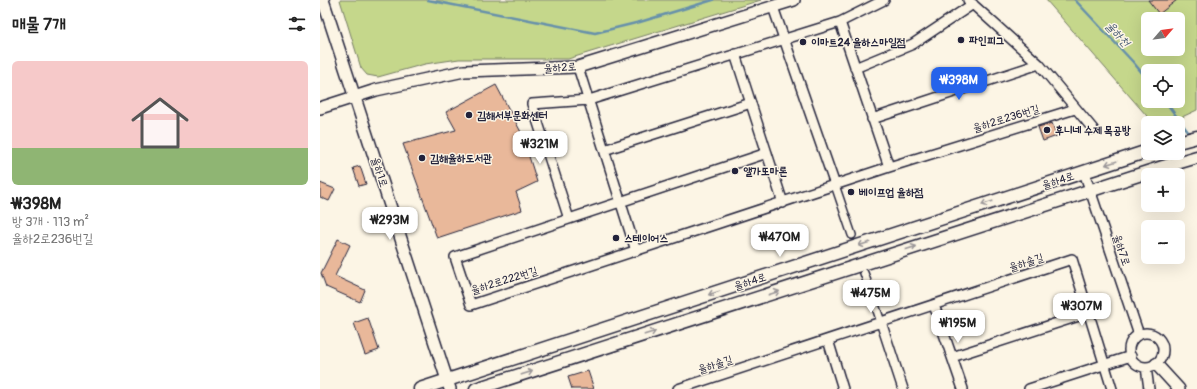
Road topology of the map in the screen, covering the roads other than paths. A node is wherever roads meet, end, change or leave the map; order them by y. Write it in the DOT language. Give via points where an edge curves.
graph roads {
  1 [pos="323,0"];
  2 [pos="794,0"];
  3 [pos="884,0"];
  4 [pos="971,2"];
  5 [pos="774,7"];
  6 [pos="840,22"];
  7 [pos="785,39"];
  8 [pos="735,54"];
  9 [pos="1039,64"];
  10 [pos="578,66"];
  11 [pos="856,68"];
  12 [pos="355,95"];
  13 [pos="589,100"];
  14 [pos="751,103"];
  15 [pos="320,108"];
  16 [pos="1075,109"];
  17 [pos="872,119"];
  18 [pos="1092,129"];
  19 [pos="1197,137"];
  20 [pos="1185,140"];
  21 [pos="604,150"];
  22 [pos="767,153"];
  23 [pos="1141,153"];
  24 [pos="1197,157"];
  25 [pos="888,167"];
  26 [pos="1084,172"];
  27 [pos="836,186"];
  28 [pos="1090,191"];
  29 [pos="621,202"];
  30 [pos="783,203"];
  31 [pos="569,219"];
  32 [pos="852,235"];
  33 [pos="636,250"];
  34 [pos="864,273"];
  35 [pos="934,305"];
  36 [pos="1088,313"];
  37 [pos="881,322"];
  38 [pos="1139,335"];
  39 [pos="828,340"];
  40 [pos="1131,356"];
  41 [pos="952,357"];
  42 [pos="1104,364"];
  43 [pos="1151,365"];
  44 [pos="449,384"];
  45 [pos="420,389"];
  46 [pos="476,389"];
  47 [pos="678,389"];
  48 [pos="843,389"];
  49 [pos="903,389"];
  50 [pos="963,389"];
  51 [pos="1029,389"];
  52 [pos="1112,389"];
  53 [pos="1149,389"];
  54 [pos="1179,389"];
  1 -- 12 [label="street, 율하1로"];
  2 -- 5 [label="street, 율하2로"];
  3 -- 6 [label="street"];
  4 -- 9 [label="street"];
  4 -- 11 [label="street" via="913,44"];
  5 -- 7 [label="street"];
  5 -- 10 [label="street, 율하2로"];
  6 -- 7 [label="street"];
  6 -- 11 [label="street"];
  7 -- 8 [label="street"];
  7 -- 27 [label="street"];
  8 -- 13 [label="street"];
  8 -- 14 [label="street"];
  9 -- 16 [label="street"];
  9 -- 17 [label="street"];
  10 -- 12 [label="street, 율하2로" via="464,71"];
  10 -- 13 [label="street"];
  11 -- 17 [label="street"];
  12 -- 15 [label="street, 율하2로"];
  12 -- 44 [label="street, 율하1로"];
  13 -- 21 [label="street"];
  13 -- 31 [label="street" via="532,104"];
  14 -- 21 [label="street"];
  14 -- 22 [label="street"];
  16 -- 18 [label="street"];
  16 -- 25 [label="street, 율하2로236번길"];
  17 -- 25 [label="street"];
  19 -- 20 [label="main road"];
  21 -- 29 [label="street"];
  22 -- 29 [label="street, 율하2로222번길"];
  22 -- 30 [label="street"];
  23 -- 26 [label="main road, 율하4로, one-way"];
  24 -- 28 [label="main road, 율하4로"];
  25 -- 27 [label="street, 율하2로236번길"];
  26 -- 28 [label="street, 율하7로"];
  26 -- 44 [label="main road, 율하4로, one-way"];
  27 -- 30 [label="street, 율하2로236번길"];
  27 -- 32 [label="street"];
  28 -- 38 [label="street, 율하7로"];
  46 -- 28 [label="main road, 율하4로, one-way"];
  29 -- 31 [label="street, 율하2로222번길"];
  29 -- 33 [label="street"];
  30 -- 33 [label="street, 율하2로222번길"];
  31 -- 33 [label="street, 율하2로222번길" via="455,257 471,304"];
  34 -- 37 [label="street"];
  35 -- 36 [label="street, 율하솔길" via="1072,259"];
  35 -- 37 [label="street, 율하솔길"];
  35 -- 41 [label="street"];
  36 -- 41 [label="street"];
  36 -- 42 [label="street, 율하솔길"];
  37 -- 39 [label="street, 율하솔길"];
  37 -- 49 [label="street"];
  38 -- 40 [label="street" via="1131,343"];
  38 -- 43 [label="street" via="1150,334 1162,345 1162,355"];
  39 -- 47 [label="street, 율하솔길"];
  39 -- 48 [label="street"];
  40 -- 42 [label="street"];
  40 -- 43 [label="street" via="1136,363"];
  41 -- 50 [label="street"];
  42 -- 51 [label="street"];
  42 -- 52 [label="street, 율하솔길"];
  43 -- 53 [label="street"];
  43 -- 54 [label="street"];
  44 -- 45 [label="main road, 율하4로"];
}
